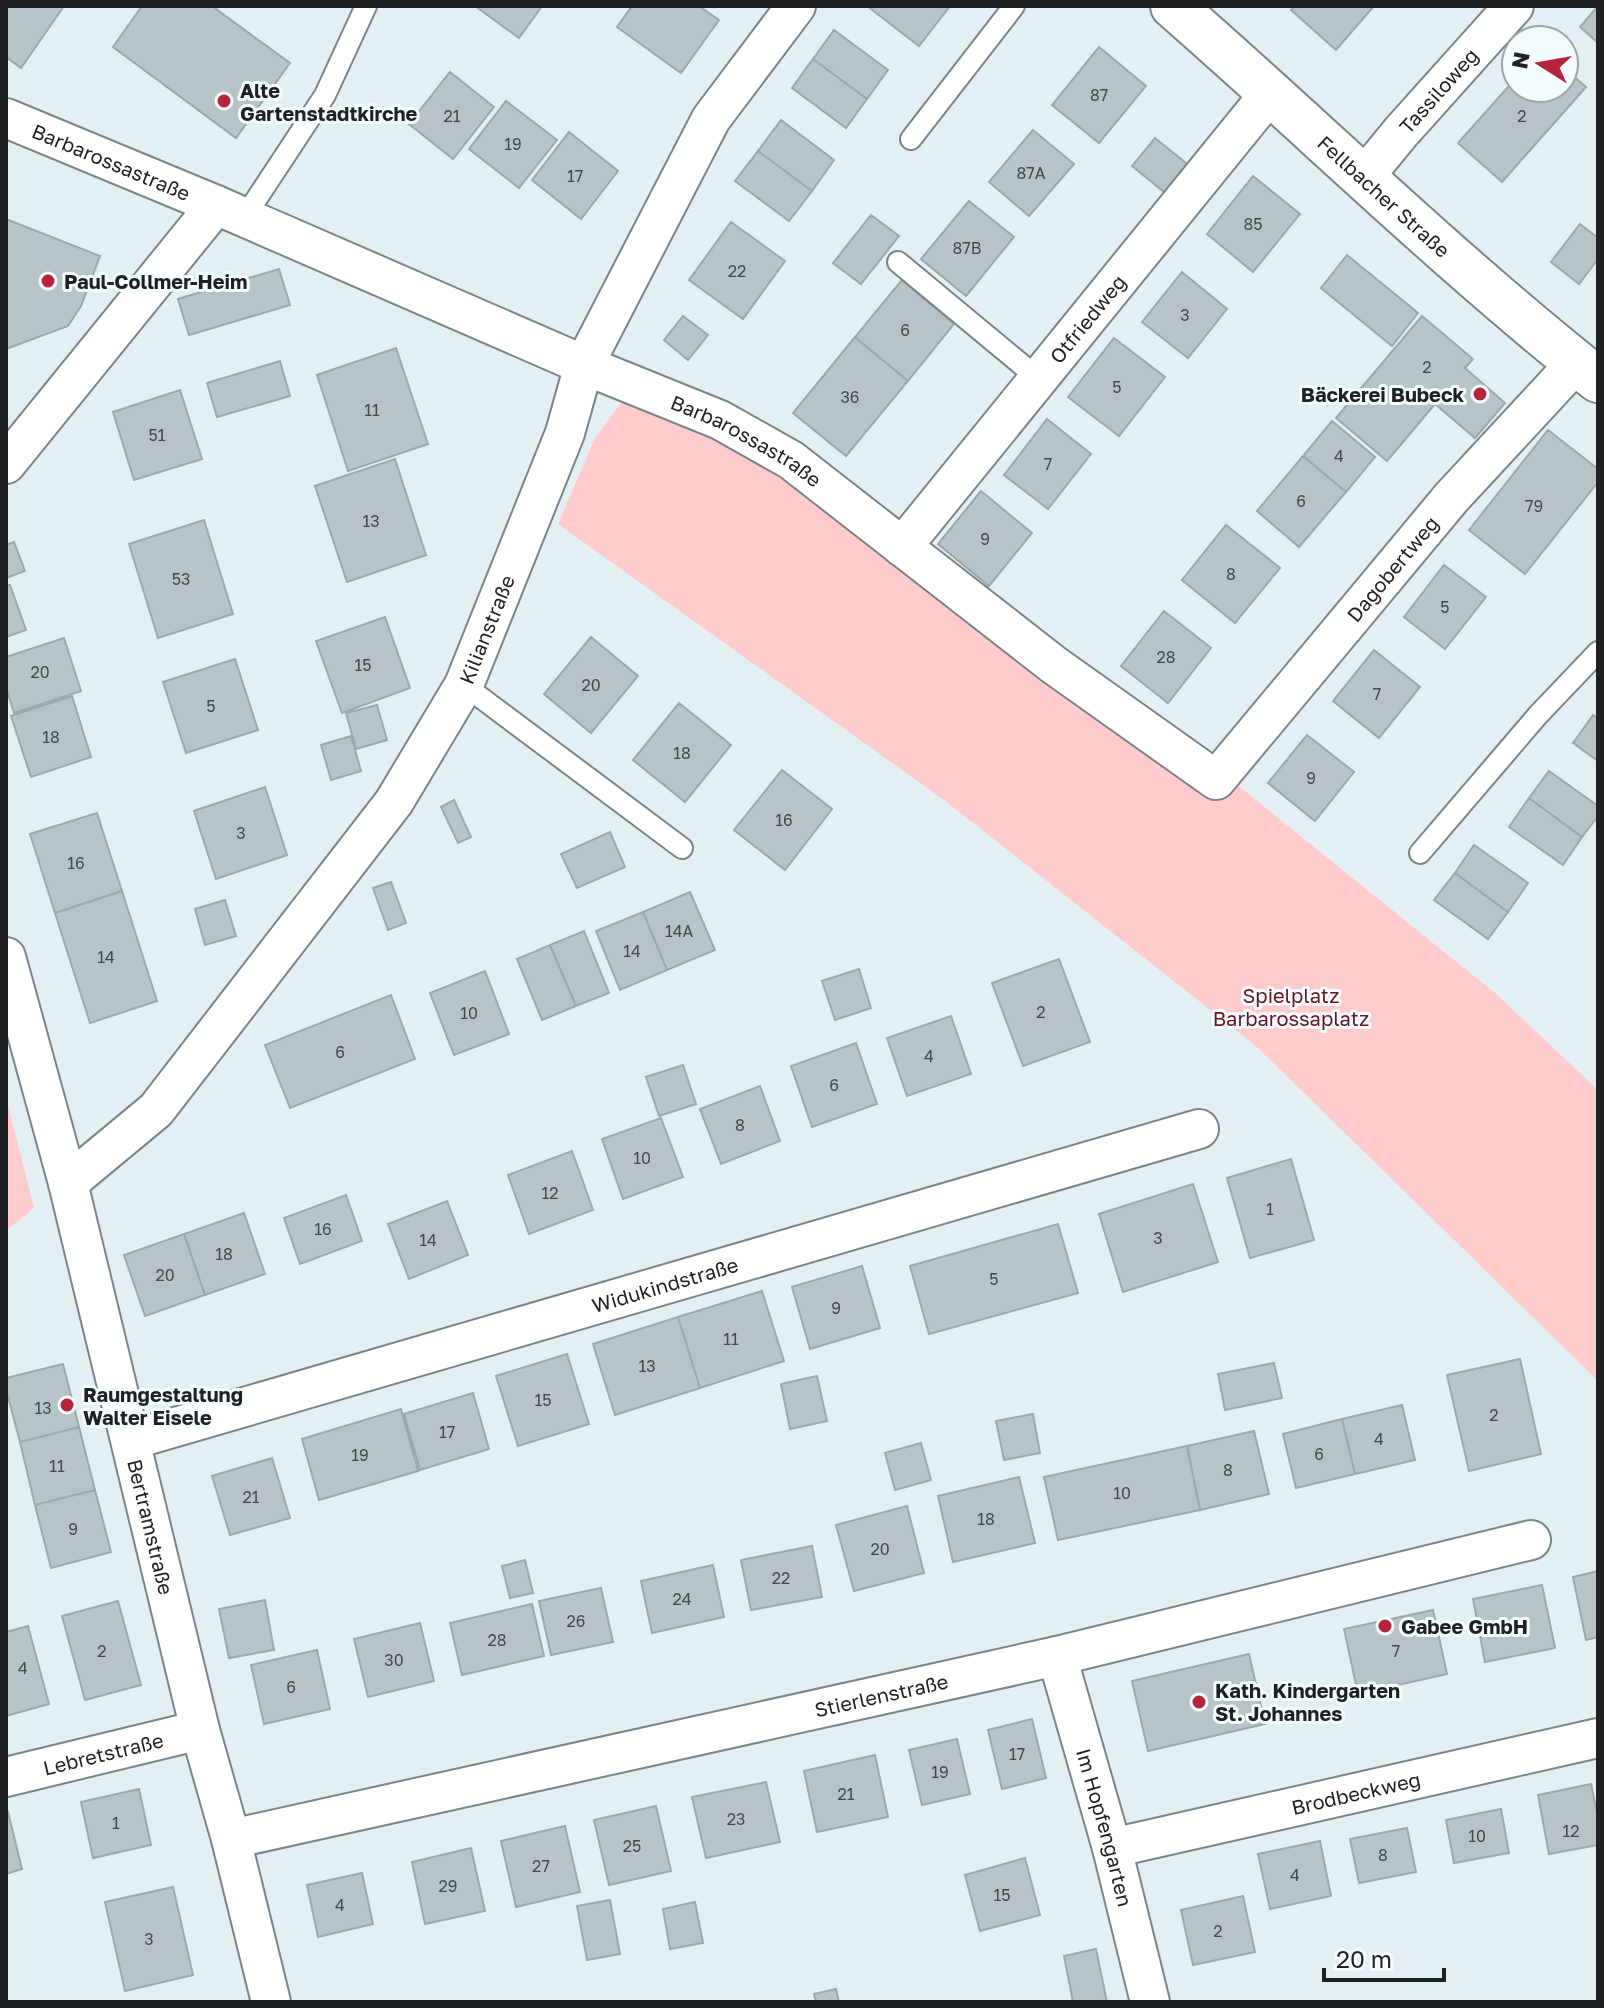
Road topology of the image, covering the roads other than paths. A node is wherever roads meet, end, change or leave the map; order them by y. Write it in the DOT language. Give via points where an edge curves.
graph roads {
  1 [pos="366,6"];
  2 [pos="796,6"];
  3 [pos="1014,6"];
  4 [pos="1173,6"];
  5 [pos="1514,6"];
  6 [pos="1271,92"];
  7 [pos="6,118"];
  8 [pos="911,139"];
  9 [pos="1364,177"];
  10 [pos="230,211"];
  11 [pos="898,262"];
  12 [pos="584,365"];
  13 [pos="1587,372"];
  14 [pos="1039,379"];
  15 [pos="6,464"];
  16 [pos="902,547"];
  17 [pos="1598,652"];
  18 [pos="464,685"];
  19 [pos="1216,780"];
  20 [pos="682,848"];
  21 [pos="1420,853"];
  22 [pos="6,957"];
  23 [pos="1199,1129"];
  24 [pos="68,1183"];
  25 [pos="131,1440"];
  26 [pos="1531,1540"];
  27 [pos="1057,1656"];
  28 [pos="200,1730"];
  29 [pos="1598,1738"];
  30 [pos="6,1777"];
  31 [pos="231,1839"];
  32 [pos="1112,1848"];
  33 [pos="271,2002"];
  34 [pos="1150,2002"];
  1 -- 10 [label="lane" via="325,95"];
  2 -- 12 [label="street, Kilianstraße" via="711,119"];
  3 -- 8 [label="lane"];
  4 -- 6 [label="street, Fellbacher Straße"];
  5 -- 9 [label="street, Tassiloweg"];
  6 -- 9 [label="street, Fellbacher Straße"];
  6 -- 14 [label="street, Otfriedweg"];
  7 -- 10 [label="street, Barbarossastraße"];
  9 -- 13 [label="street, Fellbacher Straße"];
  10 -- 12 [label="street, Barbarossastraße"];
  10 -- 15 [label="street, Barbarossastraße"];
  11 -- 14 [label="lane"];
  12 -- 16 [label="street, Barbarossastraße" via="720,420 791,460"];
  12 -- 18 [label="street, Kilianstraße" via="565,433"];
  13 -- 19 [label="street, Dagobertweg" via="1451,498"];
  14 -- 16 [label="street, Otfriedweg"];
  16 -- 19 [label="street, Barbarossastraße" via="1054,665"];
  17 -- 21 [label="lane"];
  18 -- 20 [label="lane"];
  18 -- 24 [label="street, Kilianstraße" via="394,802 156,1110"];
  22 -- 24 [label="street, Bertramstraße"];
  23 -- 25 [label="street, Widukindstraße"];
  24 -- 25 [label="street, Bertramstraße"];
  25 -- 28 [label="street, Bertramstraße"];
  26 -- 27 [label="street, Stierlenstraße"];
  27 -- 31 [label="street, Stierlenstraße"];
  27 -- 32 [label="street, Im Hopfengarten"];
  28 -- 30 [label="street, Lebretstraße"];
  28 -- 31 [label="street, Bertramstraße"];
  29 -- 32 [label="street, Brodbeckweg"];
  31 -- 33 [label="street, Bertramstraße"];
  32 -- 34 [label="street, Im Hopfengarten"];
}
